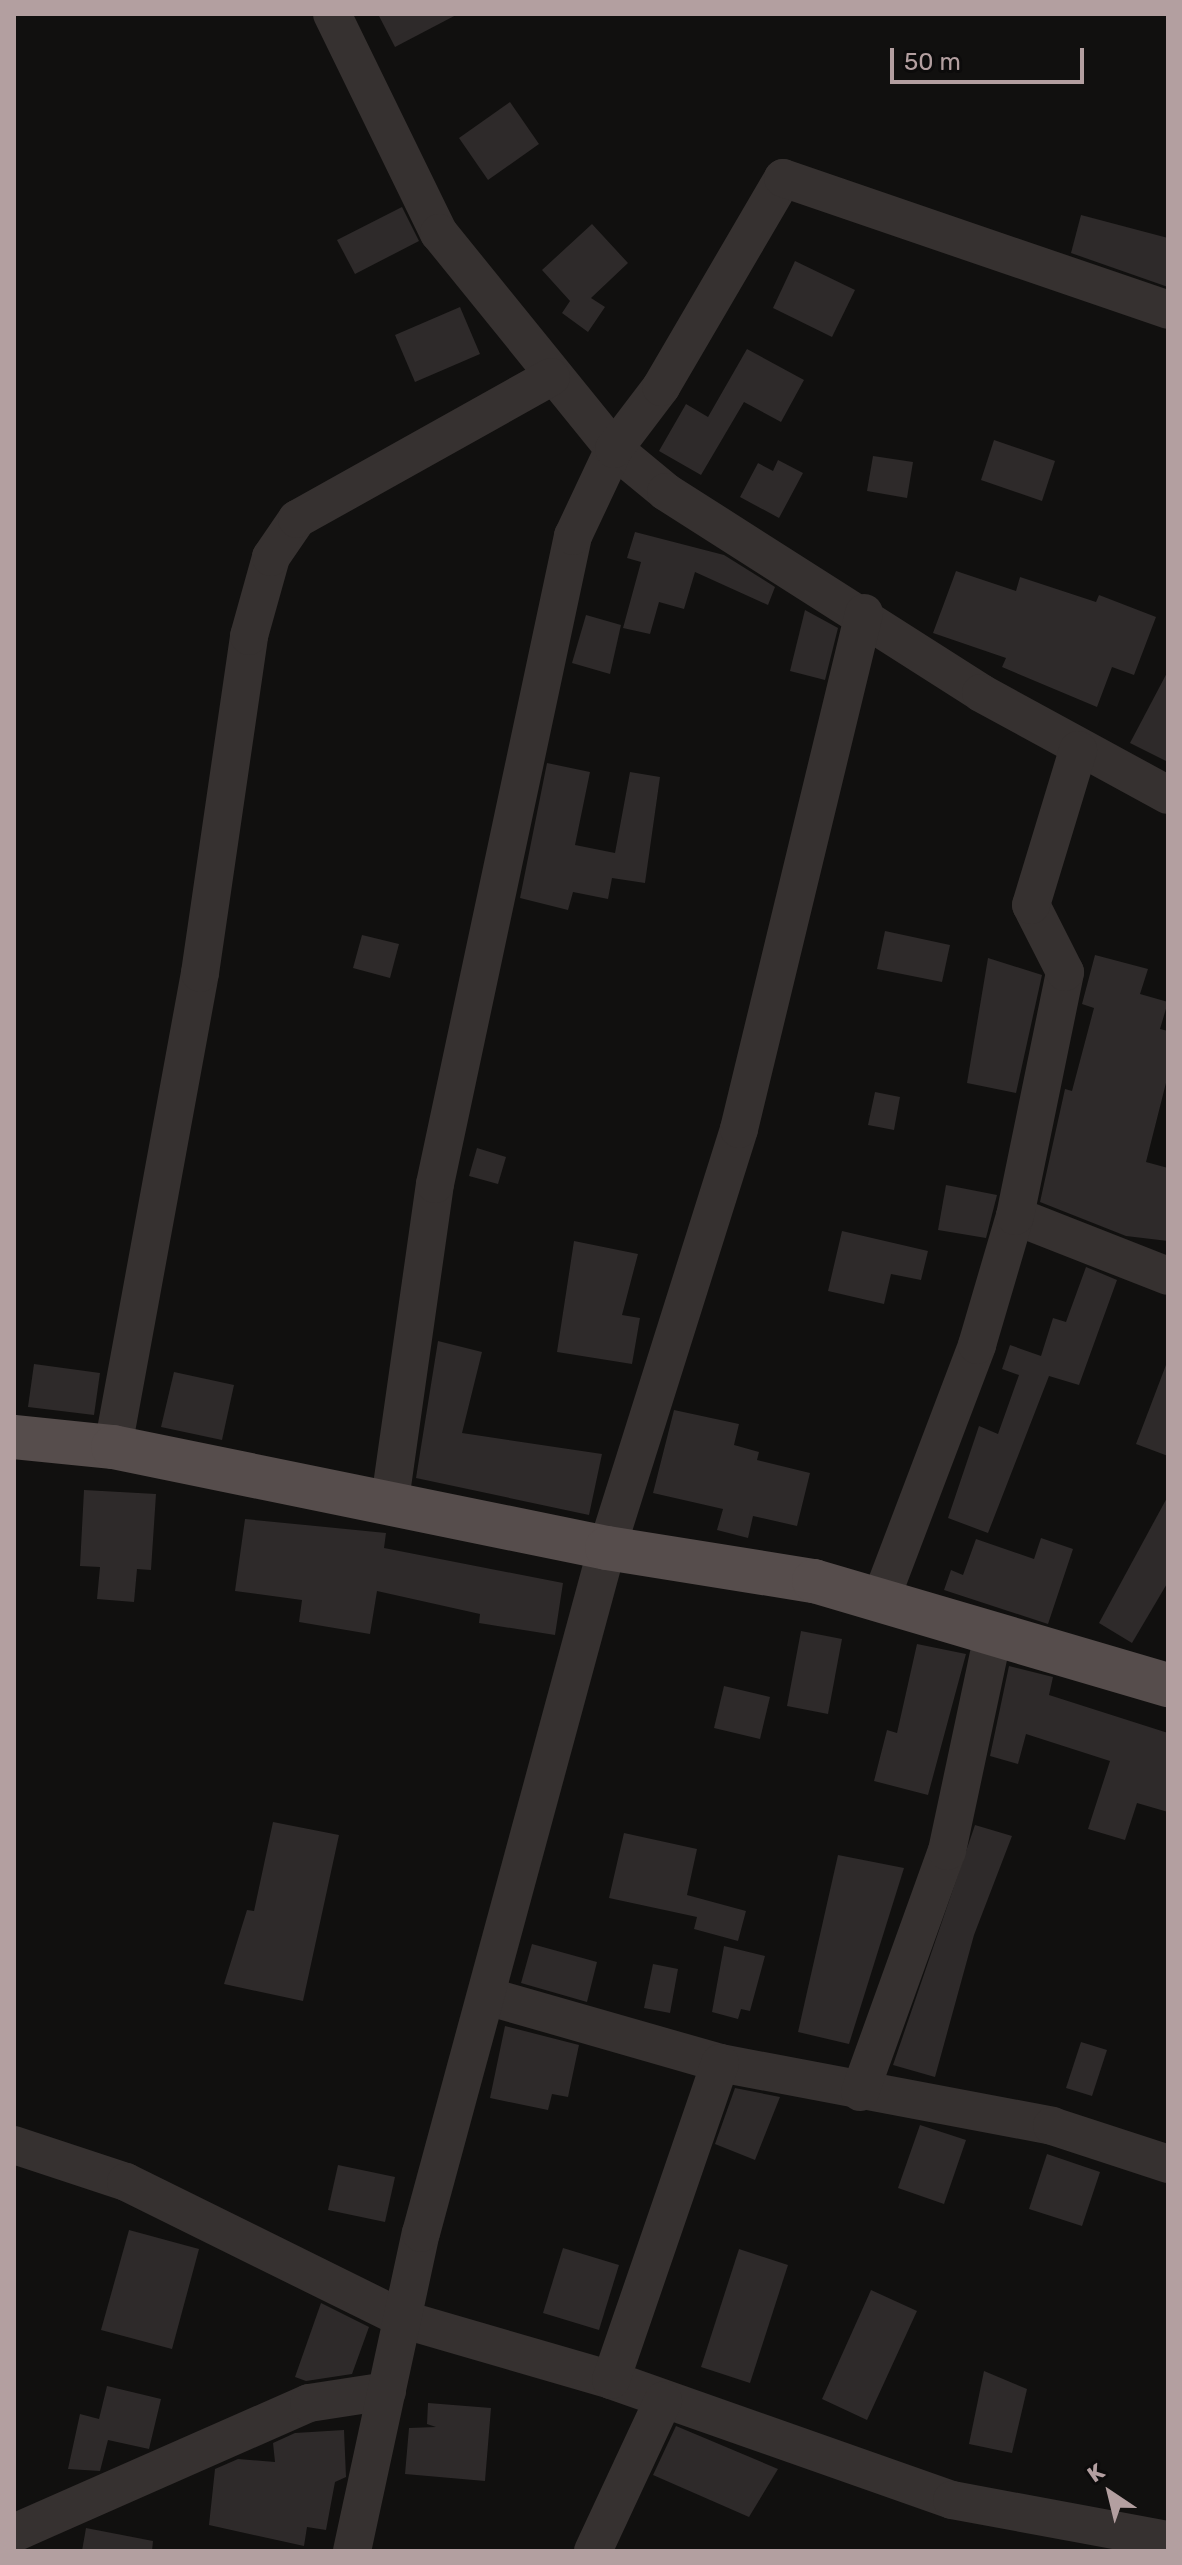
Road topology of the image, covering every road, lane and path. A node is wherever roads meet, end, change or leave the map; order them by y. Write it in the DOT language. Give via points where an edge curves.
graph roads {
  1 [pos="332,14"];
  2 [pos="1168,310"];
  3 [pos="551,377"];
  4 [pos="614,449"];
  5 [pos="864,613"];
  6 [pos="1078,750"];
  7 [pos="1168,795"];
  8 [pos="1015,1216"];
  9 [pos="1168,1276"];
  10 [pos="14,1437"];
  11 [pos="113,1447"];
  12 [pos="390,1500"];
  13 [pos="607,1548"];
  14 [pos="880,1601"];
  15 [pos="993,1634"];
  16 [pos="1163,1674"];
  17 [pos="490,1997"];
  18 [pos="720,2063"];
  19 [pos="860,2092"];
  20 [pos="14,2145"];
  21 [pos="1168,2164"];
  22 [pos="405,2320"];
  23 [pos="611,2380"];
  24 [pos="387,2391"];
  25 [pos="663,2401"];
  26 [pos="14,2533"];
  27 [pos="1160,2543"];
  28 [pos="352,2551"];
  29 [pos="593,2551"];
  1 -- 3 [label="street" via="439,233"];
  2 -- 4 [label="street" via="783,178 661,387"];
  3 -- 4 [label="street"];
  3 -- 11 [label="street" via="297,519 271,557 249,636 200,973"];
  4 -- 5 [label="street" via="666,492"];
  4 -- 12 [label="street" via="569,551 435,1184"];
  5 -- 6 [label="street"];
  5 -- 13 [label="street" via="739,1129"];
  6 -- 7 [label="street"];
  6 -- 8 [label="street" via="1031,905 1065,972"];
  8 -- 9 [label="street"];
  8 -- 14 [label="street" via="977,1345"];
  10 -- 11 [label="main road"];
  11 -- 12 [label="main road"];
  12 -- 13 [label="main road"];
  13 -- 14 [label="main road" via="814,1581"];
  13 -- 17 [label="street"];
  14 -- 15 [label="main road"];
  15 -- 16 [label="main road"];
  15 -- 19 [label="street" via="947,1851"];
  17 -- 18 [label="street"];
  17 -- 22 [label="street" via="421,2233"];
  18 -- 19 [label="street"];
  18 -- 23 [label="street"];
  19 -- 21 [label="street" via="1052,2126"];
  20 -- 22 [label="street" via="126,2182"];
  22 -- 23 [label="street"];
  22 -- 24 [label="street"];
  23 -- 25 [label="street"];
  24 -- 26 [label="street" via="309,2403"];
  24 -- 28 [label="street"];
  25 -- 27 [label="street" via="952,2500"];
  25 -- 29 [label="street"];
}
